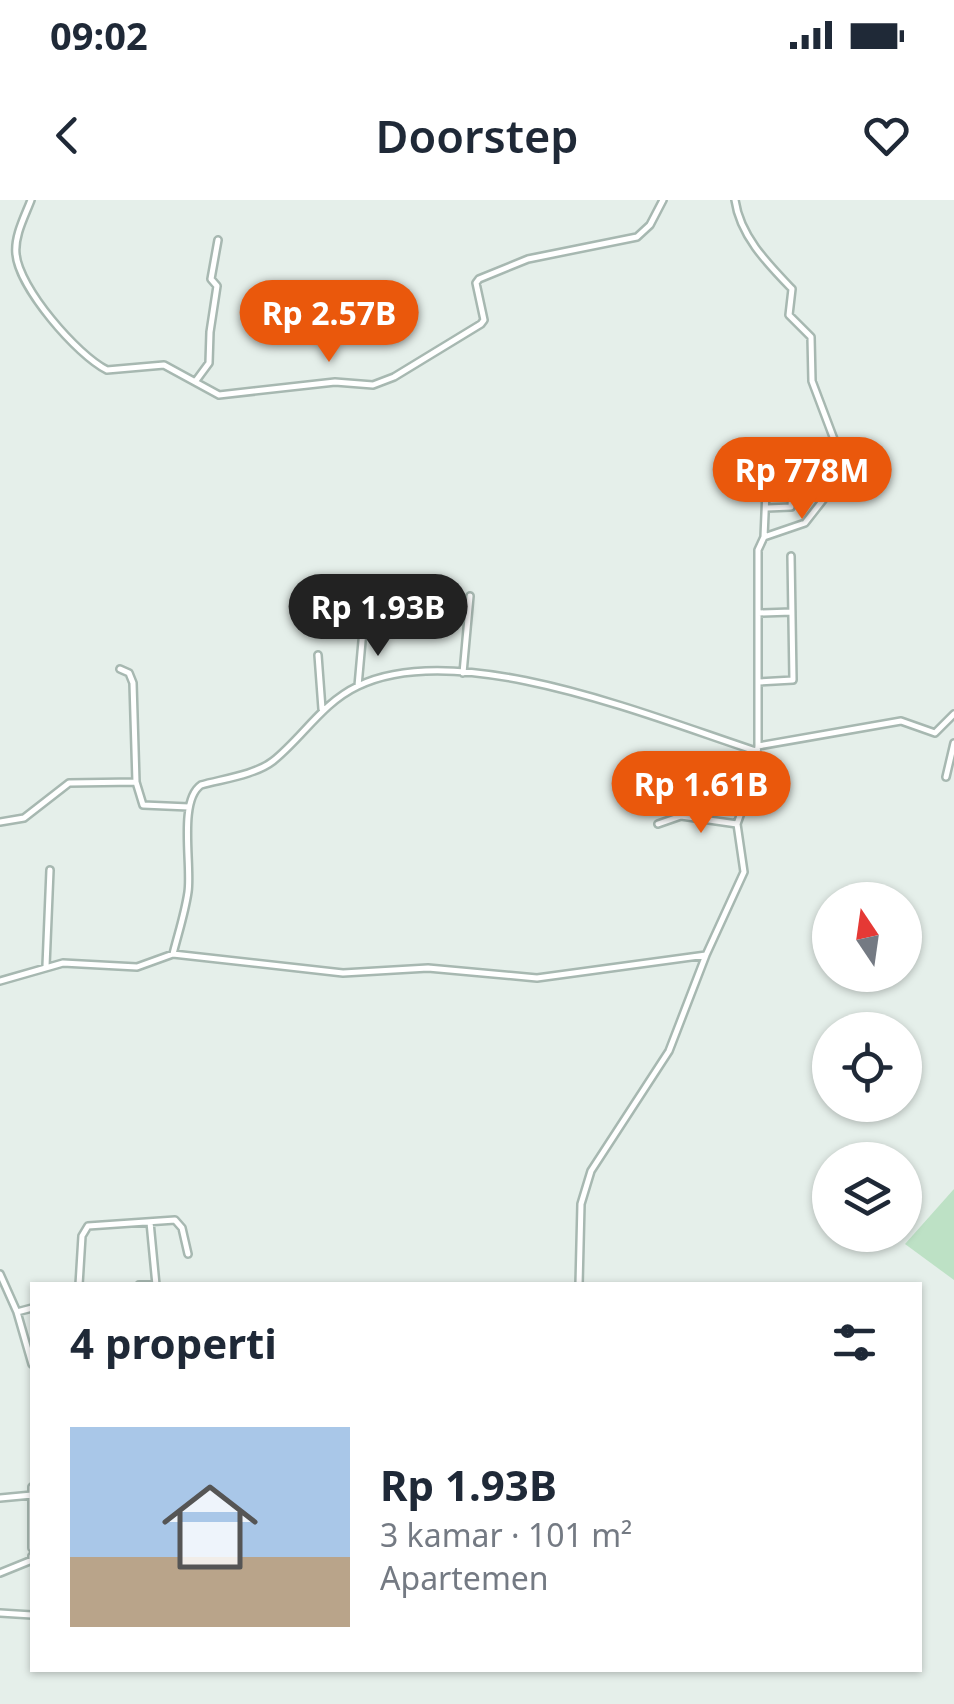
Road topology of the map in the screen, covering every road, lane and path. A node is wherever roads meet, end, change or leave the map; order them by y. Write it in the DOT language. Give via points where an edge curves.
graph roads {
  1 [pos="30,200"];
  2 [pos="664,200"];
  3 [pos="736,200"];
  4 [pos="218,240"];
  5 [pos="196,382"];
  6 [pos="792,487"];
  7 [pos="766,491"];
  8 [pos="767,508"];
  9 [pos="764,538"];
  10 [pos="791,556"];
  11 [pos="470,596"];
  12 [pos="792,612"];
  13 [pos="758,613"];
  14 [pos="363,630"];
  15 [pos="318,655"];
  16 [pos="120,668"];
  17 [pos="464,673"];
  18 [pos="759,682"];
  19 [pos="358,686"];
  20 [pos="321,712"];
  21 [pos="954,714"];
  22 [pos="954,744"];
  23 [pos="758,749"];
  24 [pos="946,778"];
  25 [pos="136,782"];
  26 [pos="189,807"];
  27 [pos="0,822"];
  28 [pos="658,824"];
  29 [pos="737,824"];
  30 [pos="50,870"];
  31 [pos="173,954"];
  32 [pos="706,955"];
  33 [pos="46,966"];
  34 [pos="0,981"];
  35 [pos="150,1222"];
  36 [pos="188,1254"];
  37 [pos="0,1274"];
  38 [pos="79,1282"];
  39 [pos="154,1282"];
  40 [pos="579,1282"];
  41 [pos="30,1309"];
  42 [pos="17,1312"];
  43 [pos="30,1349"];
  44 [pos="30,1495"];
  45 [pos="0,1498"];
  46 [pos="30,1559"];
  47 [pos="0,1572"];
  48 [pos="0,1613"];
  49 [pos="30,1615"];
  1 -- 5 [label="street" via="16,255 20,274 53,322 107,370 161,364"];
  2 -- 5 [label="street" via="637,237 528,259 479,279 482,324 378,384 218,394"];
  3 -- 9 [label="street" via="744,228 792,289 789,314 810,335 812,381 844,455 830,491 805,523"];
  4 -- 5 [label="street" via="209,363"];
  6 -- 8 [label="street" via="792,508"];
  7 -- 8 [label="street"];
  8 -- 9 [label="street"];
  9 -- 13 [label="street"];
  10 -- 12 [label="street"];
  11 -- 17 [label="street"];
  12 -- 13 [label="street"];
  12 -- 18 [label="street" via="792,681"];
  13 -- 18 [label="street"];
  14 -- 19 [label="street"];
  15 -- 20 [label="street"];
  16 -- 25 [label="street" via="134,683"];
  17 -- 19 [label="street" via="396,672"];
  17 -- 23 [label="street" via="562,689"];
  18 -- 23 [label="street"];
  19 -- 20 [label="street"];
  20 -- 26 [label="street" via="272,762 201,785"];
  21 -- 23 [label="street" via="934,733 901,721"];
  22 -- 24 [label="street"];
  23 -- 29 [label="street"];
  25 -- 26 [label="street" via="143,805"];
  25 -- 27 [label="street" via="69,783 24,818"];
  26 -- 31 [label="street" via="188,893"];
  28 -- 29 [label="street" via="681,816"];
  29 -- 32 [label="street" via="743,876"];
  30 -- 33 [label="street"];
  31 -- 32 [label="street" via="343,973 428,968 537,978"];
  31 -- 33 [label="street" via="142,967"];
  32 -- 40 [label="street" via="666,1056 590,1171 581,1204"];
  33 -- 34 [label="street"];
  35 -- 36 [label="street" via="175,1220"];
  35 -- 38 [label="street" via="84,1229"];
  35 -- 39 [label="street"];
  37 -- 42 [label="street"];
  41 -- 42 [label="street"];
  42 -- 43 [label="street"];
  44 -- 45 [label="street"];
  46 -- 47 [label="street"];
  48 -- 49 [label="street"];
}
